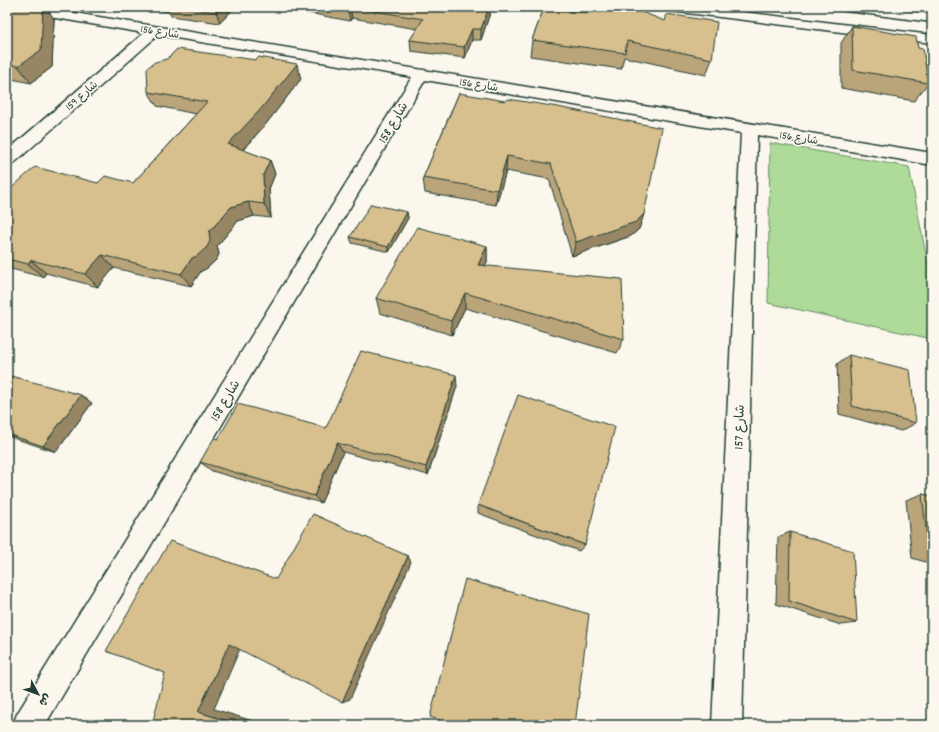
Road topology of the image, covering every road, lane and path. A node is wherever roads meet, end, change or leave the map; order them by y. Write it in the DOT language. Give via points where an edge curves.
graph roads {
  1 [pos="670,7"];
  2 [pos="859,8"];
  3 [pos="26,9"];
  4 [pos="932,18"];
  5 [pos="155,30"];
  6 [pos="932,39"];
  7 [pos="421,74"];
  8 [pos="750,129"];
  9 [pos="932,159"];
  10 [pos="7,160"];
  11 [pos="28,725"];
  12 [pos="727,725"];
  1 -- 6 [label="street"];
  2 -- 4 [label="street"];
  3 -- 5 [label="street, شارع 156"];
  5 -- 7 [label="street, شارع 156"];
  5 -- 10 [label="street, شارع 159"];
  7 -- 8 [label="street, شارع 156"];
  7 -- 11 [label="street, شارع 158"];
  8 -- 9 [label="street, شارع 156"];
  8 -- 12 [label="street, شارع 157"];
}
